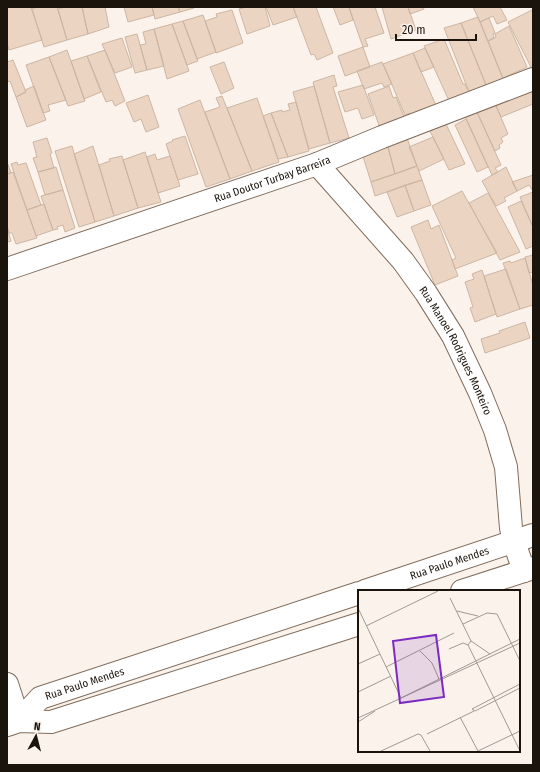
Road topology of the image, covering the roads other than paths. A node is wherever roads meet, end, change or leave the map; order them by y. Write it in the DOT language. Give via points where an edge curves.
graph roads {
  1 [pos="533,79"];
  2 [pos="317,164"];
  3 [pos="7,269"];
  4 [pos="523,539"];
  5 [pos="529,569"];
  6 [pos="368,590"];
  7 [pos="465,590"];
  8 [pos="358,593"];
  9 [pos="358,624"];
  10 [pos="7,684"];
  11 [pos="13,723"];
  1 -- 2 [label="street, Rua Doutor Turbay Barreira"];
  2 -- 3 [label="street, Rua Doutor Turbay Barreira"];
  2 -- 4 [label="street, Rua Manoel Rodrigues Monteiro" via="403,261 453,336 470,369 495,430 506,467 511,528"];
  4 -- 5 [label="street, Rua Manoel Rodrigues Monteiro"];
  4 -- 6 [label="street, Rua Paulo Mendes"];
  5 -- 7 [label="street"];
  8 -- 11 [label="street, Rua Paulo Mendes" via="40,698"];
  9 -- 11 [label="street" via="51,722"];
  10 -- 11 [label="street"];
}
